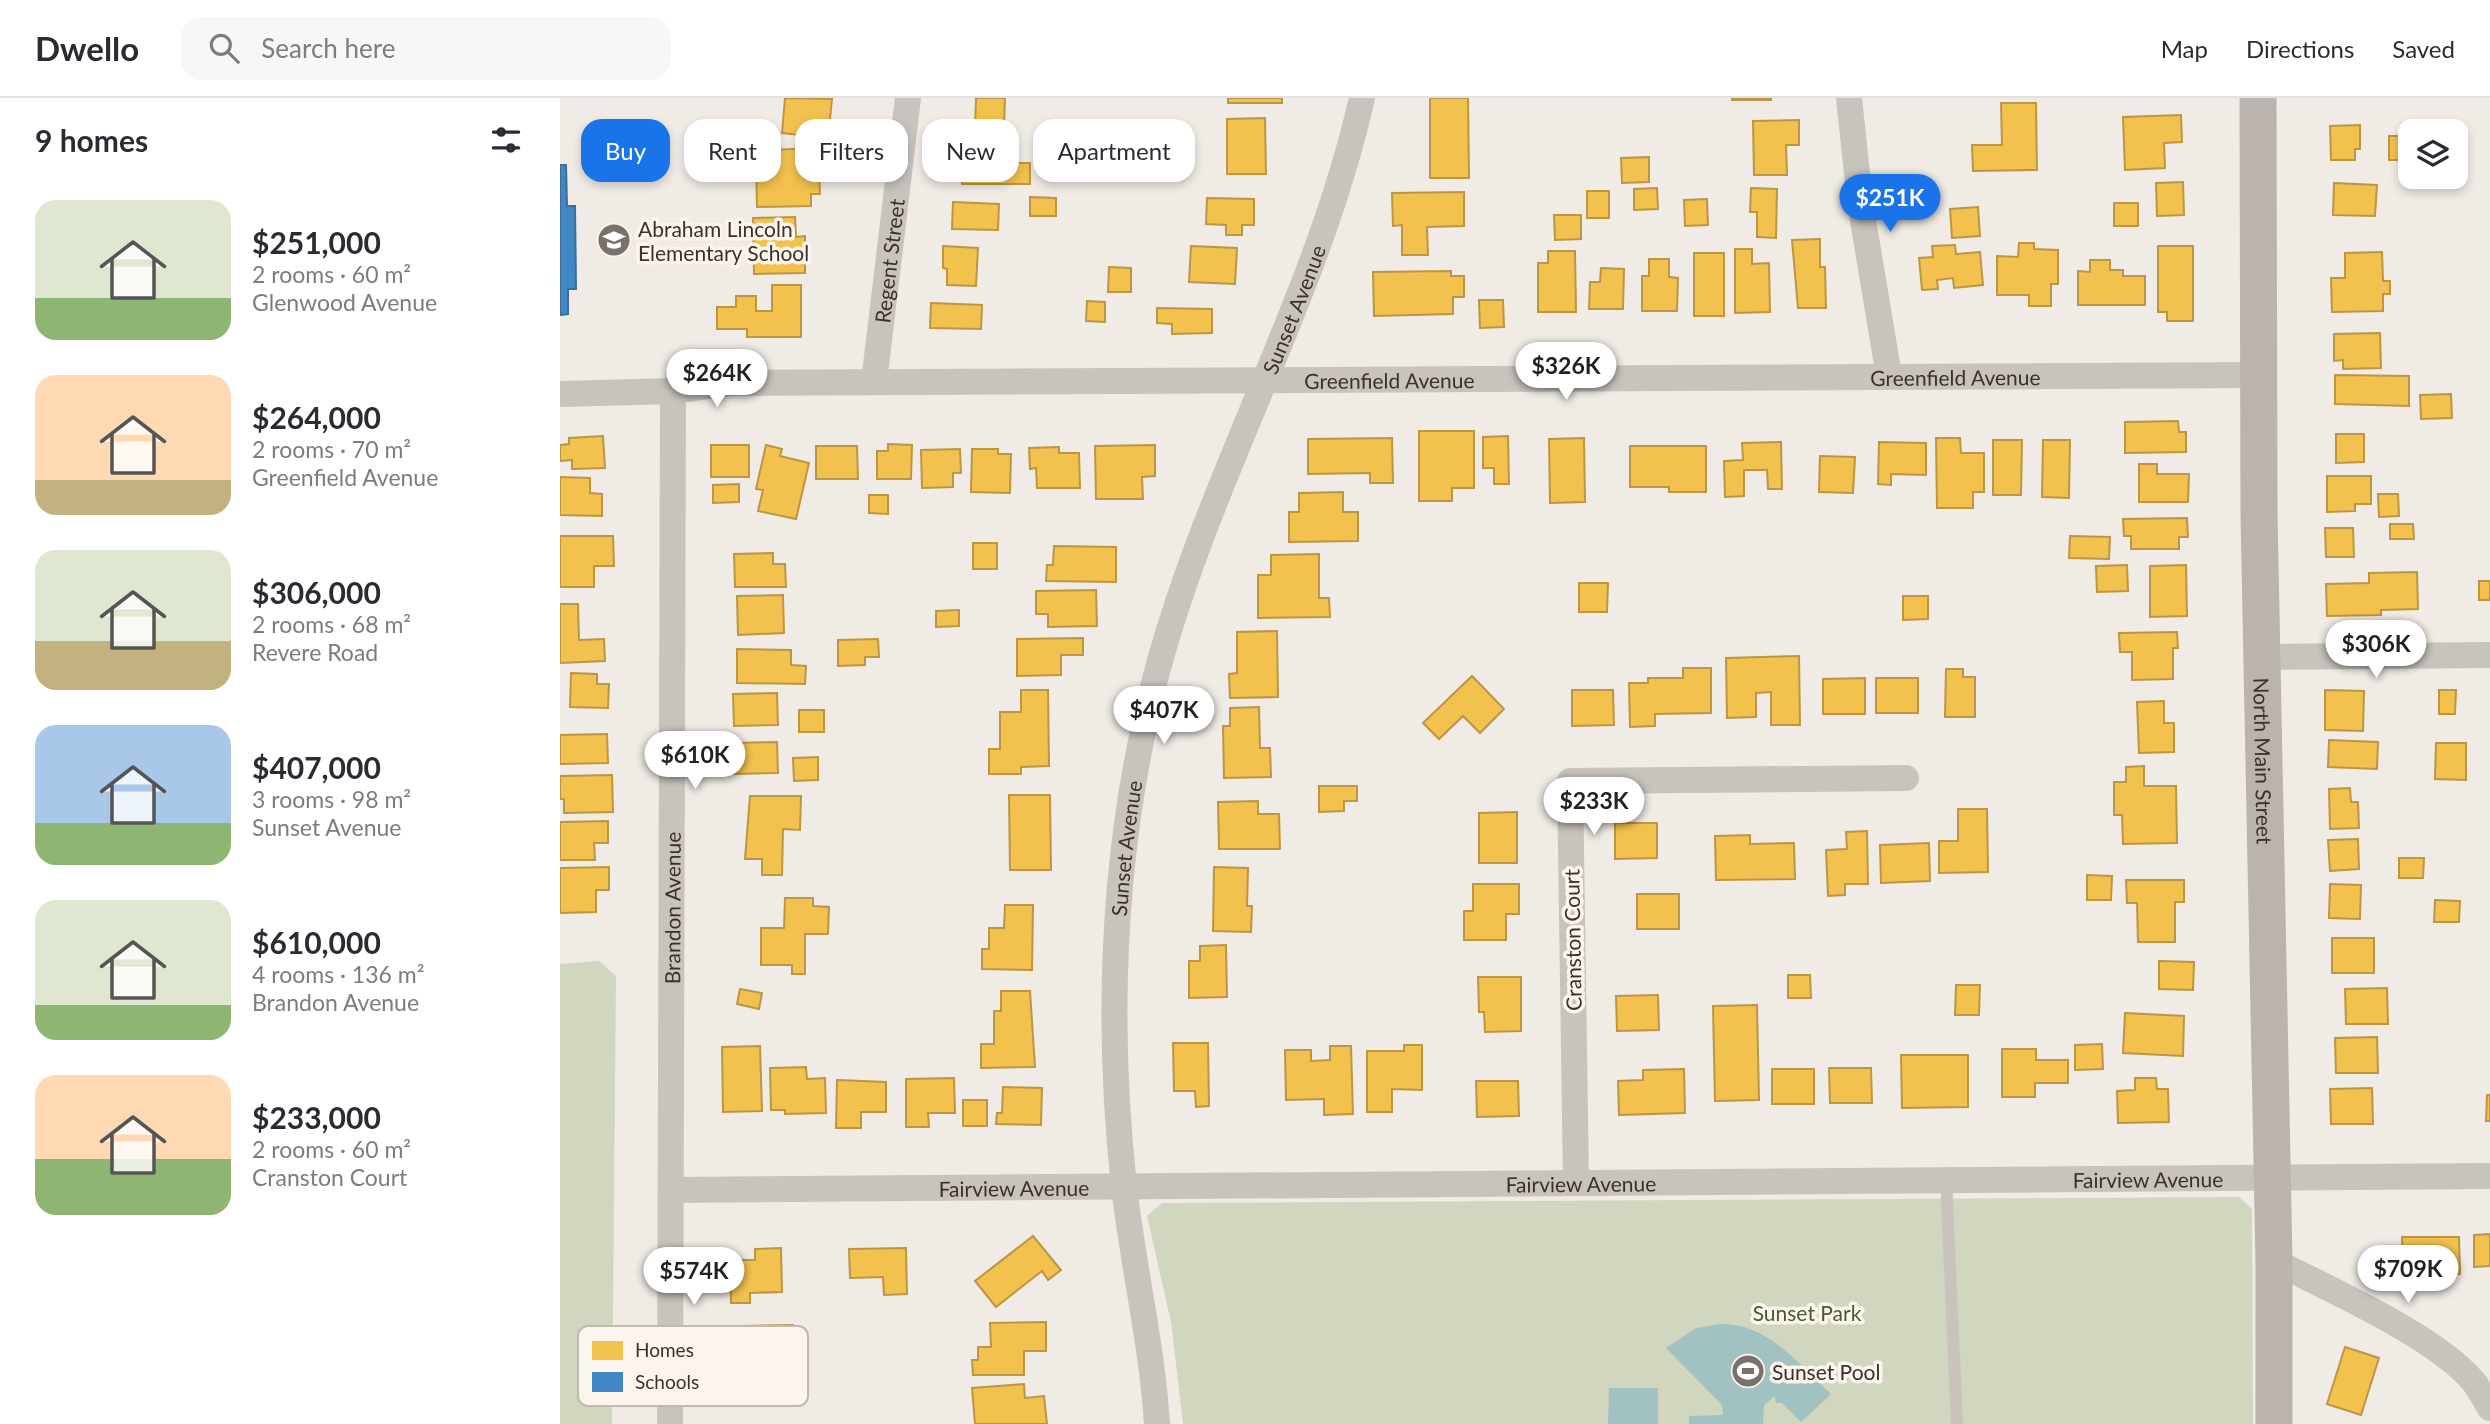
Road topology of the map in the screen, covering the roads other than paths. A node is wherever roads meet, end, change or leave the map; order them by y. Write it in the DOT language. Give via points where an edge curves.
graph roads {
  1 [pos="908,98"];
  2 [pos="1362,98"];
  3 [pos="1849,98"];
  4 [pos="2258,98"];
  5 [pos="2259,374"];
  6 [pos="1889,376"];
  7 [pos="1264,380"];
  8 [pos="874,382"];
  9 [pos="673,391"];
  10 [pos="560,394"];
  11 [pos="2490,655"];
  12 [pos="2261,657"];
  13 [pos="1906,778"];
  14 [pos="2490,1176"];
  15 [pos="2272,1178"];
  16 [pos="1946,1180"];
  17 [pos="1576,1183"];
  18 [pos="1124,1186"];
  19 [pos="671,1190"];
  20 [pos="2274,1261"];
  21 [pos="670,1326"];
  22 [pos="670,1406"];
  23 [pos="2490,1408"];
  24 [pos="670,1424"];
  25 [pos="1157,1424"];
  26 [pos="1957,1424"];
  27 [pos="2274,1424"];
  1 -- 8 [label="street, Regent Street"];
  2 -- 7 [label="street, Sunset Avenue" via="1337,187"];
  3 -- 6 [label="street" via="1860,202"];
  4 -- 5 [label="street, North Main Street"];
  5 -- 6 [label="street, Greenfield Avenue"];
  5 -- 12 [label="street, North Main Street"];
  6 -- 7 [label="street, Greenfield Avenue"];
  7 -- 8 [label="street, Greenfield Avenue"];
  7 -- 18 [label="street, Sunset Avenue" via="1183,588 1139,749 1123,856 1116,952 1115,1046"];
  8 -- 9 [label="street, Greenfield Avenue" via="730,383"];
  9 -- 10 [label="street, Greenfield Avenue"];
  9 -- 19 [label="street, Brandon Avenue"];
  11 -- 12 [label="street"];
  12 -- 15 [label="street, North Main Street"];
  13 -- 17 [label="street, Cranston Court" via="1570,781"];
  14 -- 15 [label="street, Fairview Avenue"];
  15 -- 16 [label="street, Fairview Avenue"];
  15 -- 20 [label="street, North Main Street"];
  16 -- 17 [label="street, Fairview Avenue"];
  16 -- 26 [label="lane"];
  17 -- 18 [label="street, Fairview Avenue"];
  18 -- 19 [label="street, Fairview Avenue"];
  18 -- 25 [label="street, Sunset Avenue"];
  19 -- 21 [label="street, Brandon Avenue"];
  20 -- 23 [label="street" via="2361,1305 2439,1353 2473,1380"];
  20 -- 27 [label="street, North Main Street"];
  22 -- 24 [label="street, Brandon Avenue"];
}
